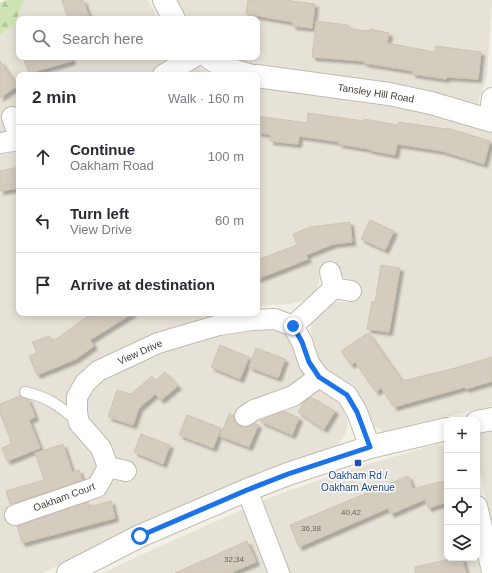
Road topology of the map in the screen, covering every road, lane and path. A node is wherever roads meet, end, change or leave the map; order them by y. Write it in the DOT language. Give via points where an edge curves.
graph roads {
  1 [pos="164,0"];
  2 [pos="172,16"];
  3 [pos="189,60"];
  4 [pos="213,60"];
  5 [pos="168,72"];
  6 [pos="239,72"];
  7 [pos="260,76"];
  8 [pos="492,98"];
  9 [pos="12,116"];
  10 [pos="491,120"];
  11 [pos="16,129"];
  12 [pos="16,140"];
  13 [pos="0,143"];
  14 [pos="338,284"];
  15 [pos="293,326"];
  16 [pos="319,377"];
  17 [pos="25,392"];
  18 [pos="245,416"];
  19 [pos="492,419"];
  20 [pos="480,421"];
  21 [pos="79,423"];
  22 [pos="444,430"];
  23 [pos="370,447"];
  24 [pos="247,490"];
  25 [pos="15,515"];
  26 [pos="480,518"];
  27 [pos="492,571"];
  28 [pos="68,573"];
  29 [pos="279,573"];
  1 -- 2 [label="street"];
  3 -- 5 [label="street"];
  4 -- 6 [label="street" via="225,68"];
  7 -- 10 [label="street, Tansley Hill Road" via="389,94"];
  8 -- 10 [label="street"];
  9 -- 11 [label="street"];
  12 -- 13 [label="street"];
  14 -- 15 [label="street"];
  15 -- 16 [label="street" via="309,362"];
  15 -- 21 [label="street, View Drive" via="274,319 251,320 219,325 158,343 98,371 85,383 77,397"];
  16 -- 18 [label="street" via="293,396 254,410"];
  16 -- 23 [label="street" via="347,395 357,412"];
  17 -- 21 [label="lane" via="39,395 54,403"];
  19 -- 20 [label="street"];
  21 -- 25 [label="street, Oakham Court" via="117,469 97,487"];
  22 -- 23 [label="street"];
  23 -- 24 [label="street"];
  24 -- 28 [label="street" via="140,536"];
  24 -- 29 [label="street"];
  26 -- 27 [label="street"];
}
